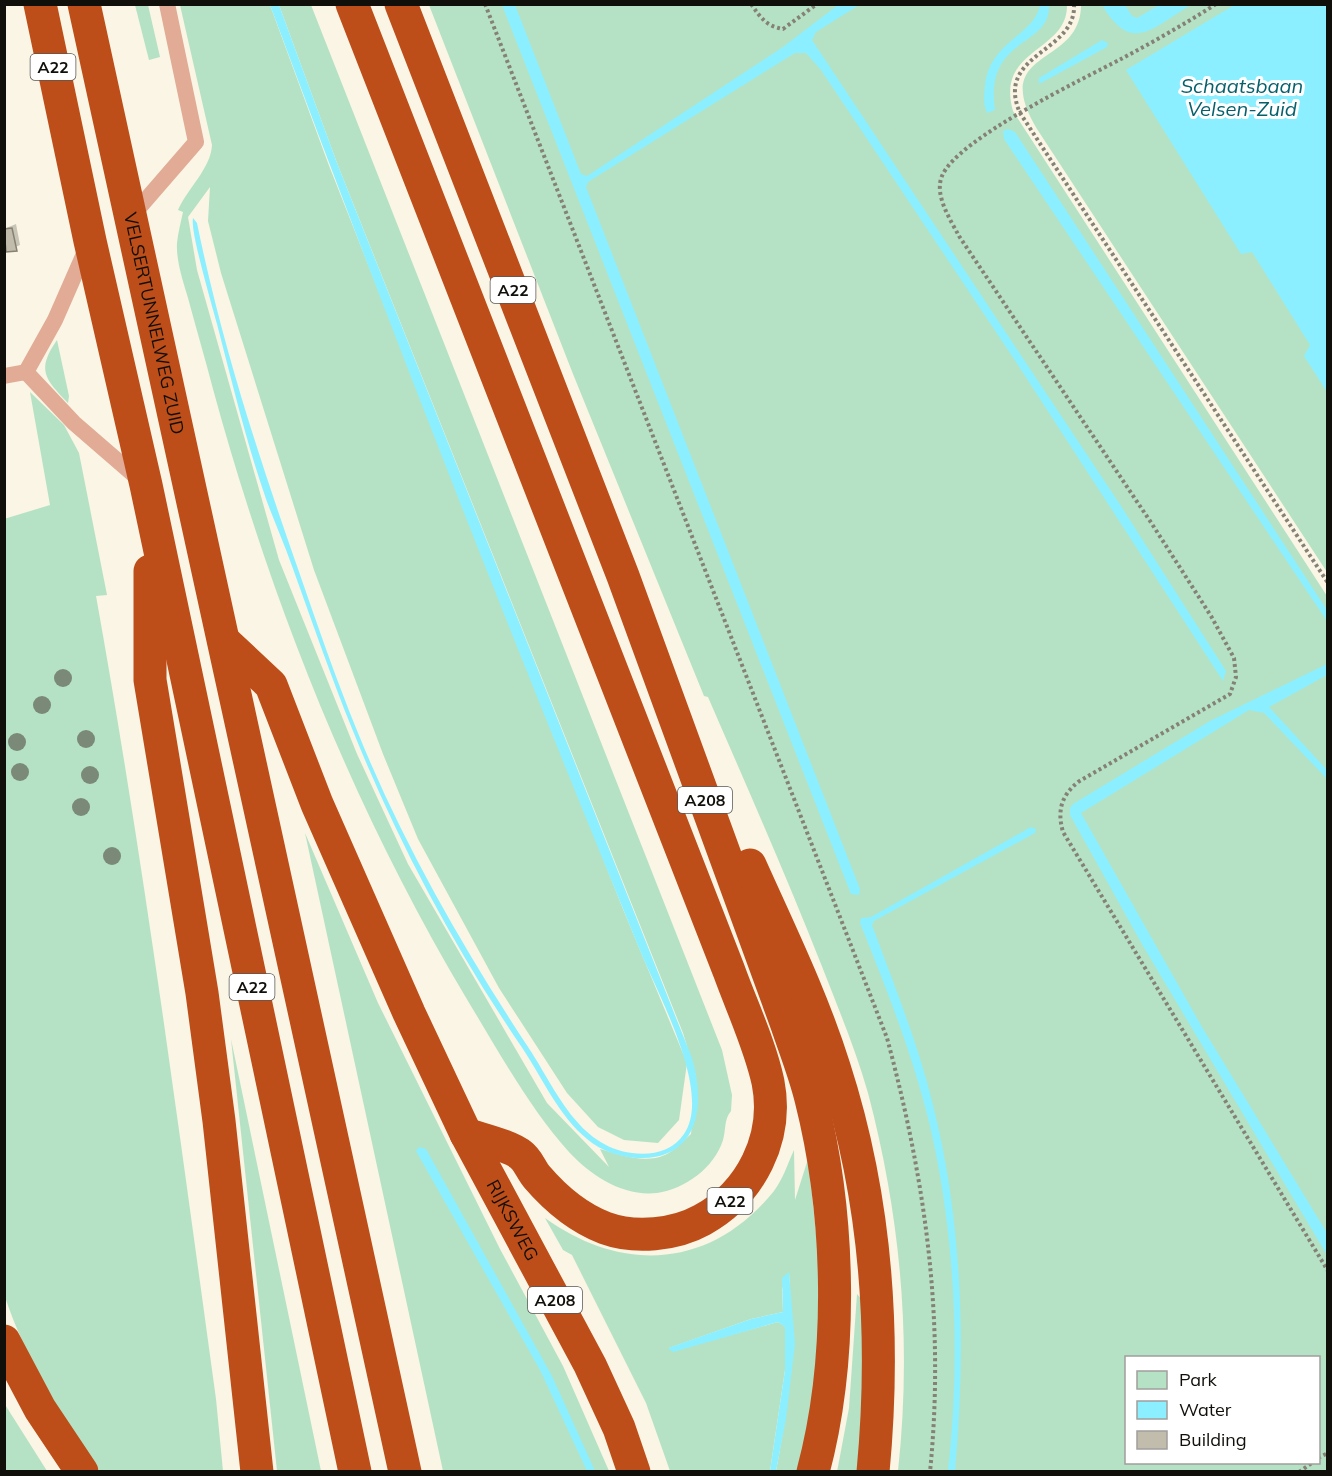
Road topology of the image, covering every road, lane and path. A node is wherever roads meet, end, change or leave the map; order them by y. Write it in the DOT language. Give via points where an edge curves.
graph roads {
  1 [pos="39,4"];
  2 [pos="84,4"];
  3 [pos="167,4"];
  4 [pos="352,4"];
  5 [pos="401,4"];
  6 [pos="486,4"];
  7 [pos="752,4"];
  8 [pos="817,4"];
  9 [pos="1074,4"];
  10 [pos="1216,4"];
  11 [pos="1020,113"];
  12 [pos="131,217"];
  13 [pos="90,241"];
  14 [pos="26,372"];
  15 [pos="4,376"];
  16 [pos="148,494"];
  17 [pos="623,576"];
  18 [pos="1328,583"];
  19 [pos="224,641"];
  20 [pos="466,1134"];
  21 [pos="1328,1270"];
  22 [pos="4,1341"];
  23 [pos="82,1472"];
  24 [pos="257,1472"];
  25 [pos="356,1472"];
  26 [pos="405,1472"];
  27 [pos="634,1472"];
  28 [pos="813,1472"];
  29 [pos="873,1472"];
  30 [pos="930,1472"];
  1 -- 13 [label="highway, A22"];
  2 -- 12 [label="highway, VELSERTUNNELWEG ZUID / A22"];
  3 -- 12 [label="lane" via="196,142"];
  4 -- 20 [label="highway, A22" via="729,971 768,1082 770,1122 765,1144 756,1167 736,1195 692,1225 651,1234 618,1231 591,1222 554,1194 521,1154"];
  5 -- 17 [label="highway, A22"];
  6 -- 30 [label="path" via="887,1038 905,1107 928,1234 937,1358"];
  7 -- 8 [label="path" via="764,22 783,30"];
  9 -- 11 [label="path" via="1073,17 1064,33 1019,74 1015,96"];
  10 -- 11 [label="path"];
  11 -- 18 [label="path"];
  11 -- 21 [label="path" via="953,161 941,177 942,202 959,236 1193,588 1230,649 1236,667 1234,686 1221,701 1068,790 1060,812 1063,832"];
  12 -- 19 [label="highway, VELSERTUNNELWEG ZUID / A22"];
  13 -- 14 [label="lane" via="55,320"];
  13 -- 16 [label="highway, A22"];
  14 -- 15 [label="lane"];
  14 -- 16 [label="lane"];
  16 -- 24 [label="highway, A22" via="150,680 218,1110"];
  16 -- 25 [label="highway, A22"];
  17 -- 28 [label="highway, A208" via="787,1025 819,1131 830,1209 834,1292 829,1392"];
  17 -- 29 [label="highway, A22" via="815,1012 850,1118 865,1188 879,1325 878,1424"];
  19 -- 20 [label="highway, RIJKSWEG" via="271,685 347,874"];
  19 -- 26 [label="highway, A22"];
  20 -- 27 [label="highway, RIJKSWEG / A208" via="591,1365"];
  22 -- 23 [label="highway" via="40,1409"];
}
